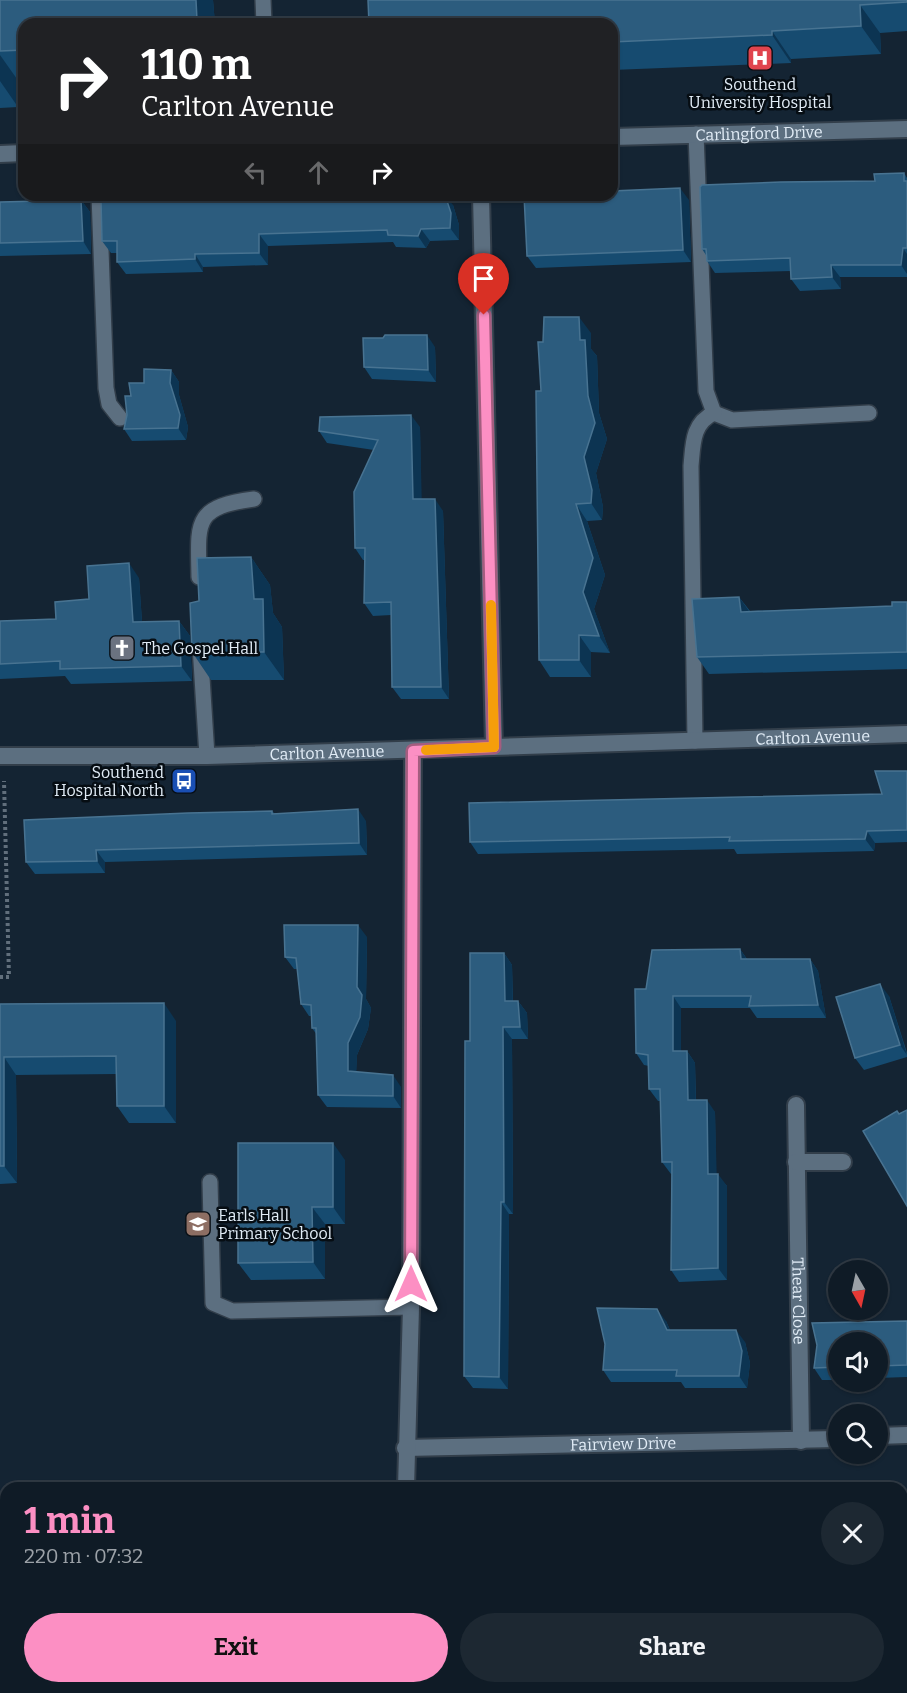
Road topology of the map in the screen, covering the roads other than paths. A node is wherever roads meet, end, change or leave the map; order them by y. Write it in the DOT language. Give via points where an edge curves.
graph roads {
  1 [pos="263,0"];
  2 [pos="264,18"];
  3 [pos="907,129"];
  4 [pos="696,134"];
  5 [pos="618,137"];
  6 [pos="18,153"];
  7 [pos="0,154"];
  8 [pos="99,201"];
  9 [pos="481,201"];
  10 [pos="869,412"];
  11 [pos="714,413"];
  12 [pos="120,418"];
  13 [pos="254,499"];
  14 [pos="199,589"];
  15 [pos="200,636"];
  16 [pos="907,734"];
  17 [pos="695,741"];
  18 [pos="494,747"];
  19 [pos="413,751"];
  20 [pos="2,756"];
  21 [pos="207,756"];
  22 [pos="796,1106"];
  23 [pos="843,1161"];
  24 [pos="796,1162"];
  25 [pos="210,1182"];
  26 [pos="411,1307"];
  27 [pos="907,1435"];
  28 [pos="888,1436"];
  29 [pos="828,1440"];
  30 [pos="801,1441"];
  31 [pos="405,1448"];
  32 [pos="406,1482"];
  1 -- 2 [label="lane"];
  3 -- 4 [label="street, Carlingford Drive"];
  4 -- 5 [label="street, Carlingford Drive"];
  4 -- 11 [label="lane" via="706,391"];
  6 -- 7 [label="street"];
  8 -- 12 [label="lane" via="106,388 109,404"];
  9 -- 18 [label="street"];
  10 -- 11 [label="lane" via="732,420"];
  11 -- 17 [label="lane" via="701,421 694,435 691,466"];
  13 -- 14 [label="lane" via="223,503 205,517 198,530"];
  15 -- 21 [label="lane"];
  16 -- 17 [label="street, Carlton Avenue"];
  17 -- 18 [label="street, Carlton Avenue"];
  18 -- 19 [label="street, Carlton Avenue"];
  19 -- 21 [label="street, Carlton Avenue"];
  19 -- 26 [label="street"];
  20 -- 21 [label="street, Carlton Avenue"];
  22 -- 24 [label="street, Thear Close"];
  23 -- 24 [label="street"];
  24 -- 30 [label="street, Thear Close"];
  25 -- 26 [label="lane" via="213,1303 232,1311"];
  26 -- 31 [label="street"];
  27 -- 28 [label="street"];
  29 -- 30 [label="street, Fairview Drive"];
  30 -- 31 [label="street, Fairview Drive"];
  31 -- 32 [label="street"];
}
